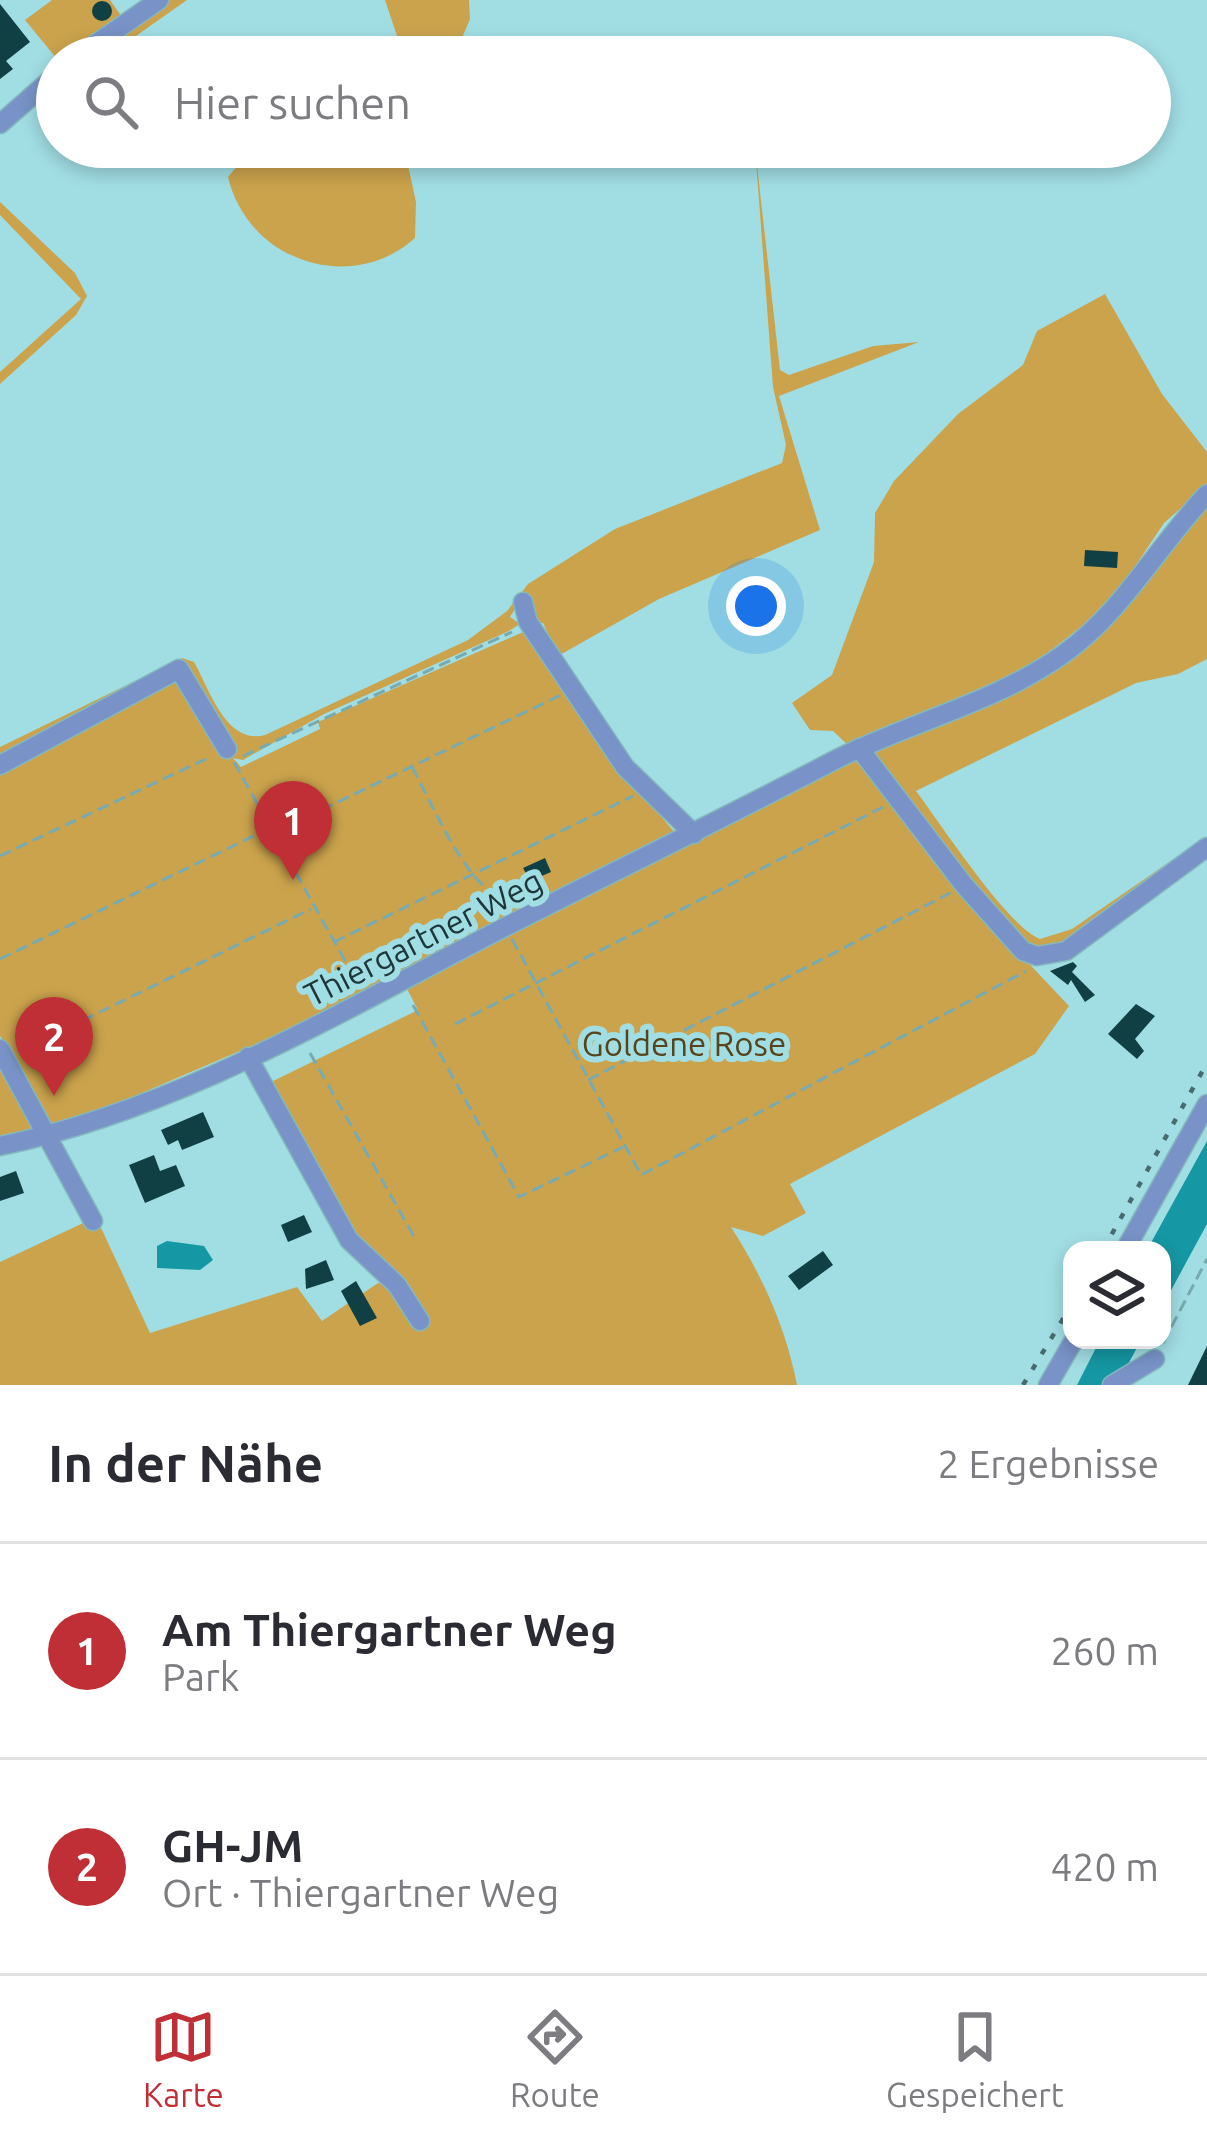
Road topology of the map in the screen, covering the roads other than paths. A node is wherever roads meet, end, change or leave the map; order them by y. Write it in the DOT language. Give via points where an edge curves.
graph roads {
  1 [pos="159,0"];
  2 [pos="107,36"];
  3 [pos="36,92"];
  4 [pos="0,124"];
  5 [pos="1207,494"];
  6 [pos="526,612"];
  7 [pos="860,748"];
  8 [pos="230,755"];
  9 [pos="0,765"];
  10 [pos="694,834"];
  11 [pos="1207,848"];
  12 [pos="3,1054"];
  13 [pos="248,1057"];
  14 [pos="1207,1104"];
  15 [pos="50,1136"];
  16 [pos="0,1146"];
  17 [pos="93,1221"];
  18 [pos="1130,1241"];
  19 [pos="420,1321"];
  20 [pos="1069,1349"];
  21 [pos="1147,1361"];
  22 [pos="1048,1385"];
  23 [pos="1112,1385"];
  1 -- 2 [label="street"];
  3 -- 4 [label="street"];
  5 -- 7 [label="street, Thiergartner Weg" via="1122,604 1064,654"];
  6 -- 10 [label="street" via="646,790"];
  7 -- 10 [label="street, Thiergartner Weg"];
  7 -- 11 [label="street" via="964,885 1023,951 1037,956 1066,951"];
  8 -- 9 [label="street" via="179,669"];
  10 -- 13 [label="street, Thiergartner Weg"];
  12 -- 15 [label="street"];
  13 -- 15 [label="street, Thiergartner Weg"];
  13 -- 19 [label="street" via="349,1240 397,1285"];
  14 -- 18 [label="street"];
  15 -- 16 [label="street, Thiergartner Weg"];
  15 -- 17 [label="street"];
  20 -- 22 [label="street"];
  21 -- 23 [label="street"];
}
